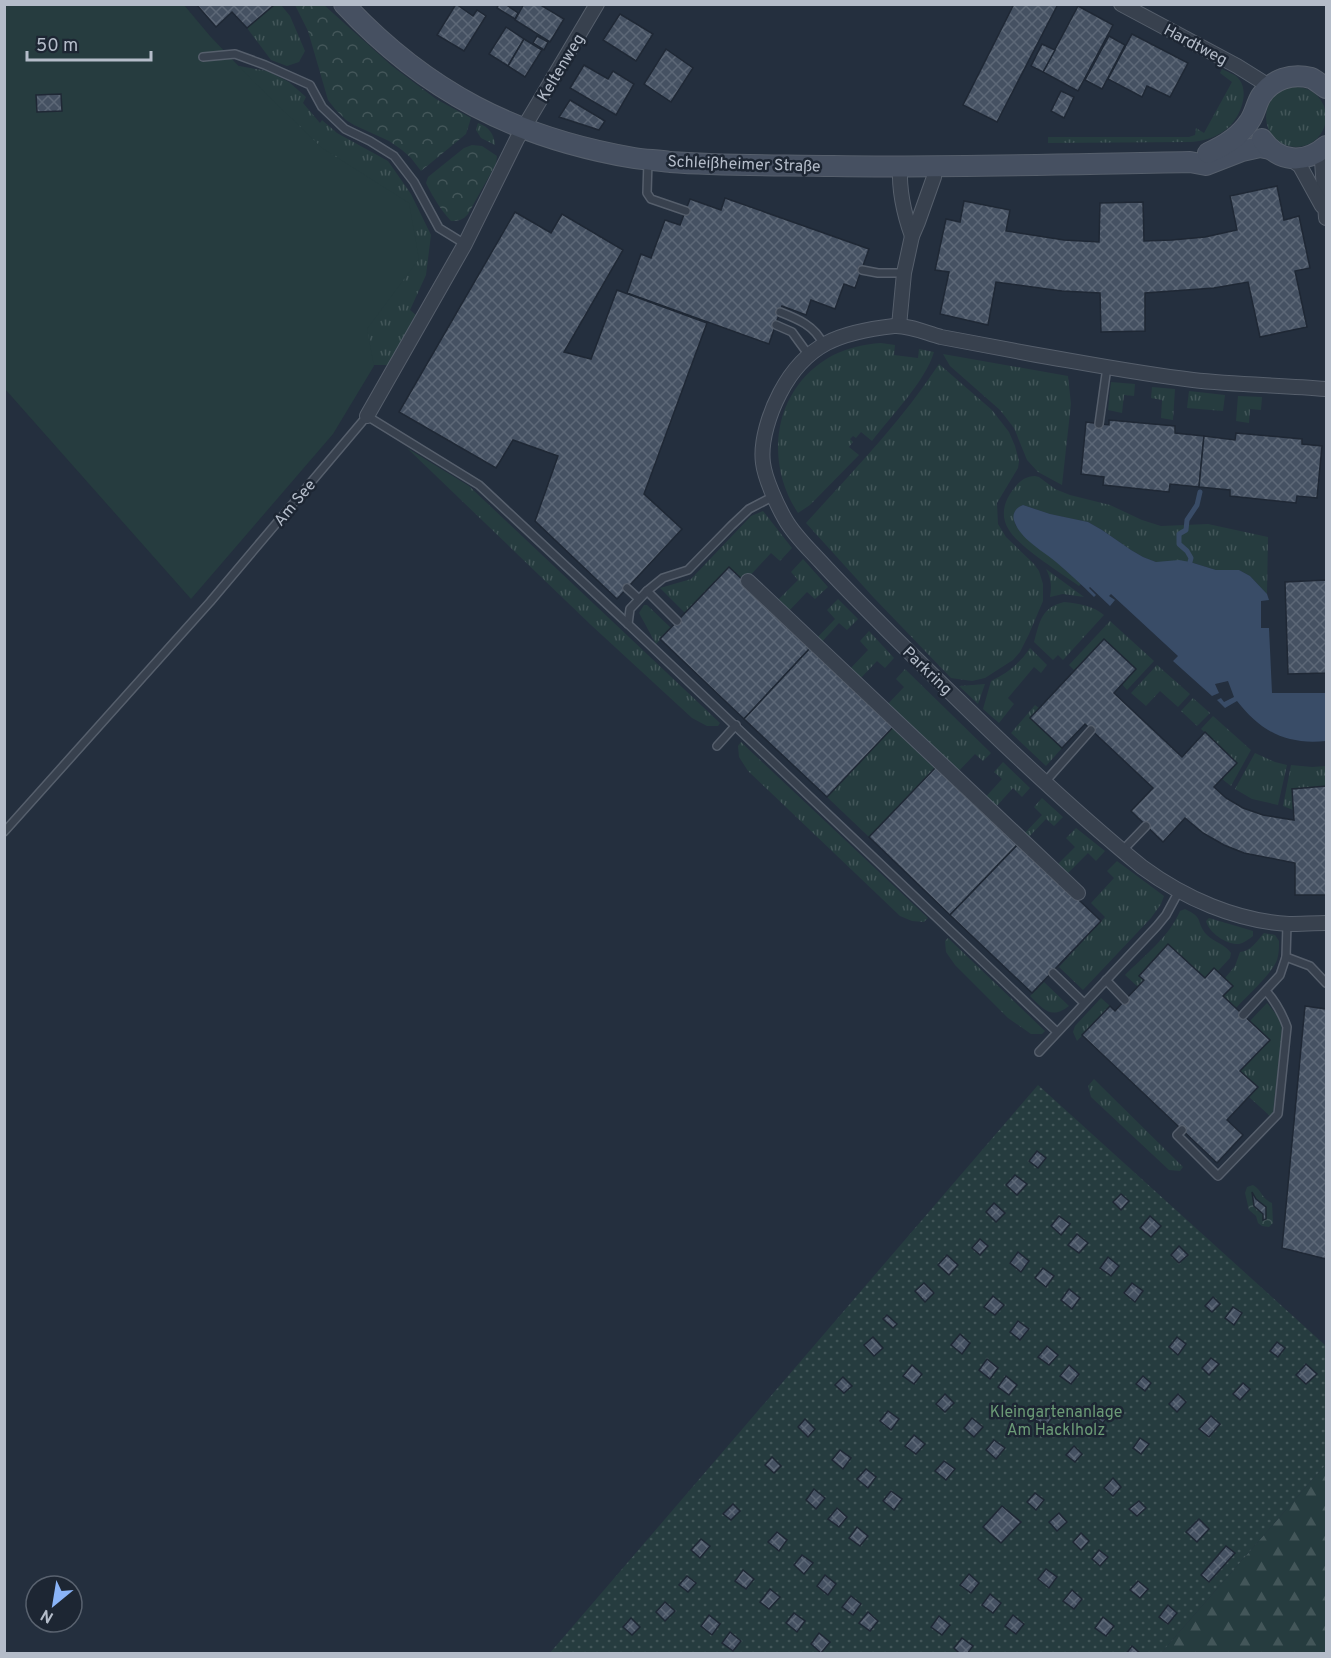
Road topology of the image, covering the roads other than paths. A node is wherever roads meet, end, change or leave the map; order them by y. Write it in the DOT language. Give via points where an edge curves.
graph roads {
  1 [pos="344,4"];
  2 [pos="597,4"];
  3 [pos="1121,4"];
  4 [pos="203,57"];
  5 [pos="1326,88"];
  6 [pos="1266,89"];
  7 [pos="1256,110"];
  8 [pos="522,129"];
  9 [pos="1326,148"];
  10 [pos="1270,149"];
  11 [pos="1290,158"];
  12 [pos="648,160"];
  13 [pos="1190,162"];
  14 [pos="934,166"];
  15 [pos="900,167"];
  16 [pos="686,211"];
  17 [pos="1326,214"];
  18 [pos="912,236"];
  19 [pos="465,244"];
  20 [pos="862,270"];
  21 [pos="904,273"];
  22 [pos="780,312"];
  23 [pos="776,325"];
  24 [pos="899,326"];
  25 [pos="823,344"];
  26 [pos="808,354"];
  27 [pos="1107,367"];
  28 [pos="1326,388"];
  29 [pos="367,416"];
  30 [pos="1099,424"];
  31 [pos="774,496"];
  32 [pos="748,581"];
  33 [pos="627,588"];
  34 [pos="647,591"];
  35 [pos="639,599"];
  36 [pos="677,621"];
  37 [pos="628,624"];
  38 [pos="736,725"];
  39 [pos="1091,729"];
  40 [pos="717,746"];
  41 [pos="1045,782"];
  42 [pos="1146,826"];
  43 [pos="4,832"];
  44 [pos="1122,850"];
  45 [pos="1179,891"];
  46 [pos="1078,893"];
  47 [pos="1326,923"];
  48 [pos="1287,924"];
  49 [pos="1286,957"];
  50 [pos="1053,973"];
  51 [pos="1106,980"];
  52 [pos="1326,983"];
  53 [pos="1266,991"];
  54 [pos="1125,1000"];
  55 [pos="1084,1003"];
  56 [pos="1243,1015"];
  57 [pos="1057,1032"];
  58 [pos="1039,1052"];
  59 [pos="1182,1130"];
  1 -- 8 [label="street, Schleißheimer Straße" via="410,65 480,110"];
  2 -- 8 [label="street, Keltenweg"];
  3 -- 6 [label="street, Hardtweg" via="1237,66 1261,81"];
  4 -- 19 [label="lane" via="235,54 310,84 322,107 345,129 394,156 414,182 439,228"];
  5 -- 6 [label="street" via="1313,79 1296,75 1280,79"];
  6 -- 7 [label="street, Schleißheimer Straße"];
  7 -- 10 [label="street" via="1258,132"];
  7 -- 13 [label="street, Schleißheimer Straße" via="1235,137"];
  8 -- 12 [label="street, Schleißheimer Straße" via="572,145"];
  8 -- 19 [label="street, Am See"];
  9 -- 11 [label="street" via="1305,158"];
  9 -- 17 [label="street" via="1322,161"];
  10 -- 11 [label="street, Schleißheimer Straße"];
  10 -- 13 [label="street, Schleißheimer Straße" via="1242,151 1206,165"];
  11 -- 17 [label="street" via="1300,166"];
  12 -- 15 [label="street, Schleißheimer Straße"];
  12 -- 16 [label="lane" via="647,194 651,200"];
  13 -- 14 [label="street, Schleißheimer Straße"];
  14 -- 15 [label="street, Schleißheimer Straße"];
  14 -- 18 [label="street" via="934,177"];
  15 -- 18 [label="street"];
  18 -- 21 [label="street"];
  19 -- 29 [label="street, Am See"];
  20 -- 21 [label="lane"];
  21 -- 24 [label="street"];
  22 -- 25 [label="lane" via="809,326"];
  23 -- 26 [label="lane" via="792,332"];
  24 -- 25 [label="street, Parkring" via="860,331"];
  24 -- 27 [label="street, Parkring"];
  25 -- 26 [label="street, Parkring"];
  26 -- 31 [label="street, Parkring" via="786,381 768,419 763,462"];
  27 -- 28 [label="street, Parkring" via="1205,381"];
  27 -- 30 [label="lane"];
  29 -- 37 [label="lane" via="478,485"];
  29 -- 43 [label="lane, Am See" via="210,602"];
  31 -- 34 [label="lane" via="749,509 688,570 663,578"];
  31 -- 41 [label="street, Parkring" via="786,522 841,584"];
  32 -- 46 [label="street"];
  33 -- 35 [label="lane"];
  34 -- 35 [label="lane"];
  34 -- 36 [label="lane"];
  35 -- 37 [label="lane" via="630,609"];
  37 -- 38 [label="lane"];
  38 -- 40 [label="lane"];
  38 -- 57 [label="lane"];
  39 -- 41 [label="lane"];
  41 -- 44 [label="street, Parkring"];
  42 -- 44 [label="lane"];
  44 -- 45 [label="street, Parkring"];
  45 -- 48 [label="street, Parkring" via="1240,915"];
  45 -- 51 [label="lane" via="1157,926"];
  47 -- 48 [label="street, Parkring"];
  48 -- 49 [label="lane"];
  49 -- 52 [label="lane" via="1310,966"];
  49 -- 53 [label="lane" via="1280,975"];
  50 -- 55 [label="lane"];
  51 -- 54 [label="lane"];
  51 -- 55 [label="lane"];
  53 -- 56 [label="lane"];
  53 -- 59 [label="lane" via="1287,1027 1278,1114 1218,1176 1177,1135"];
  55 -- 57 [label="lane"];
  57 -- 58 [label="lane"];
}
